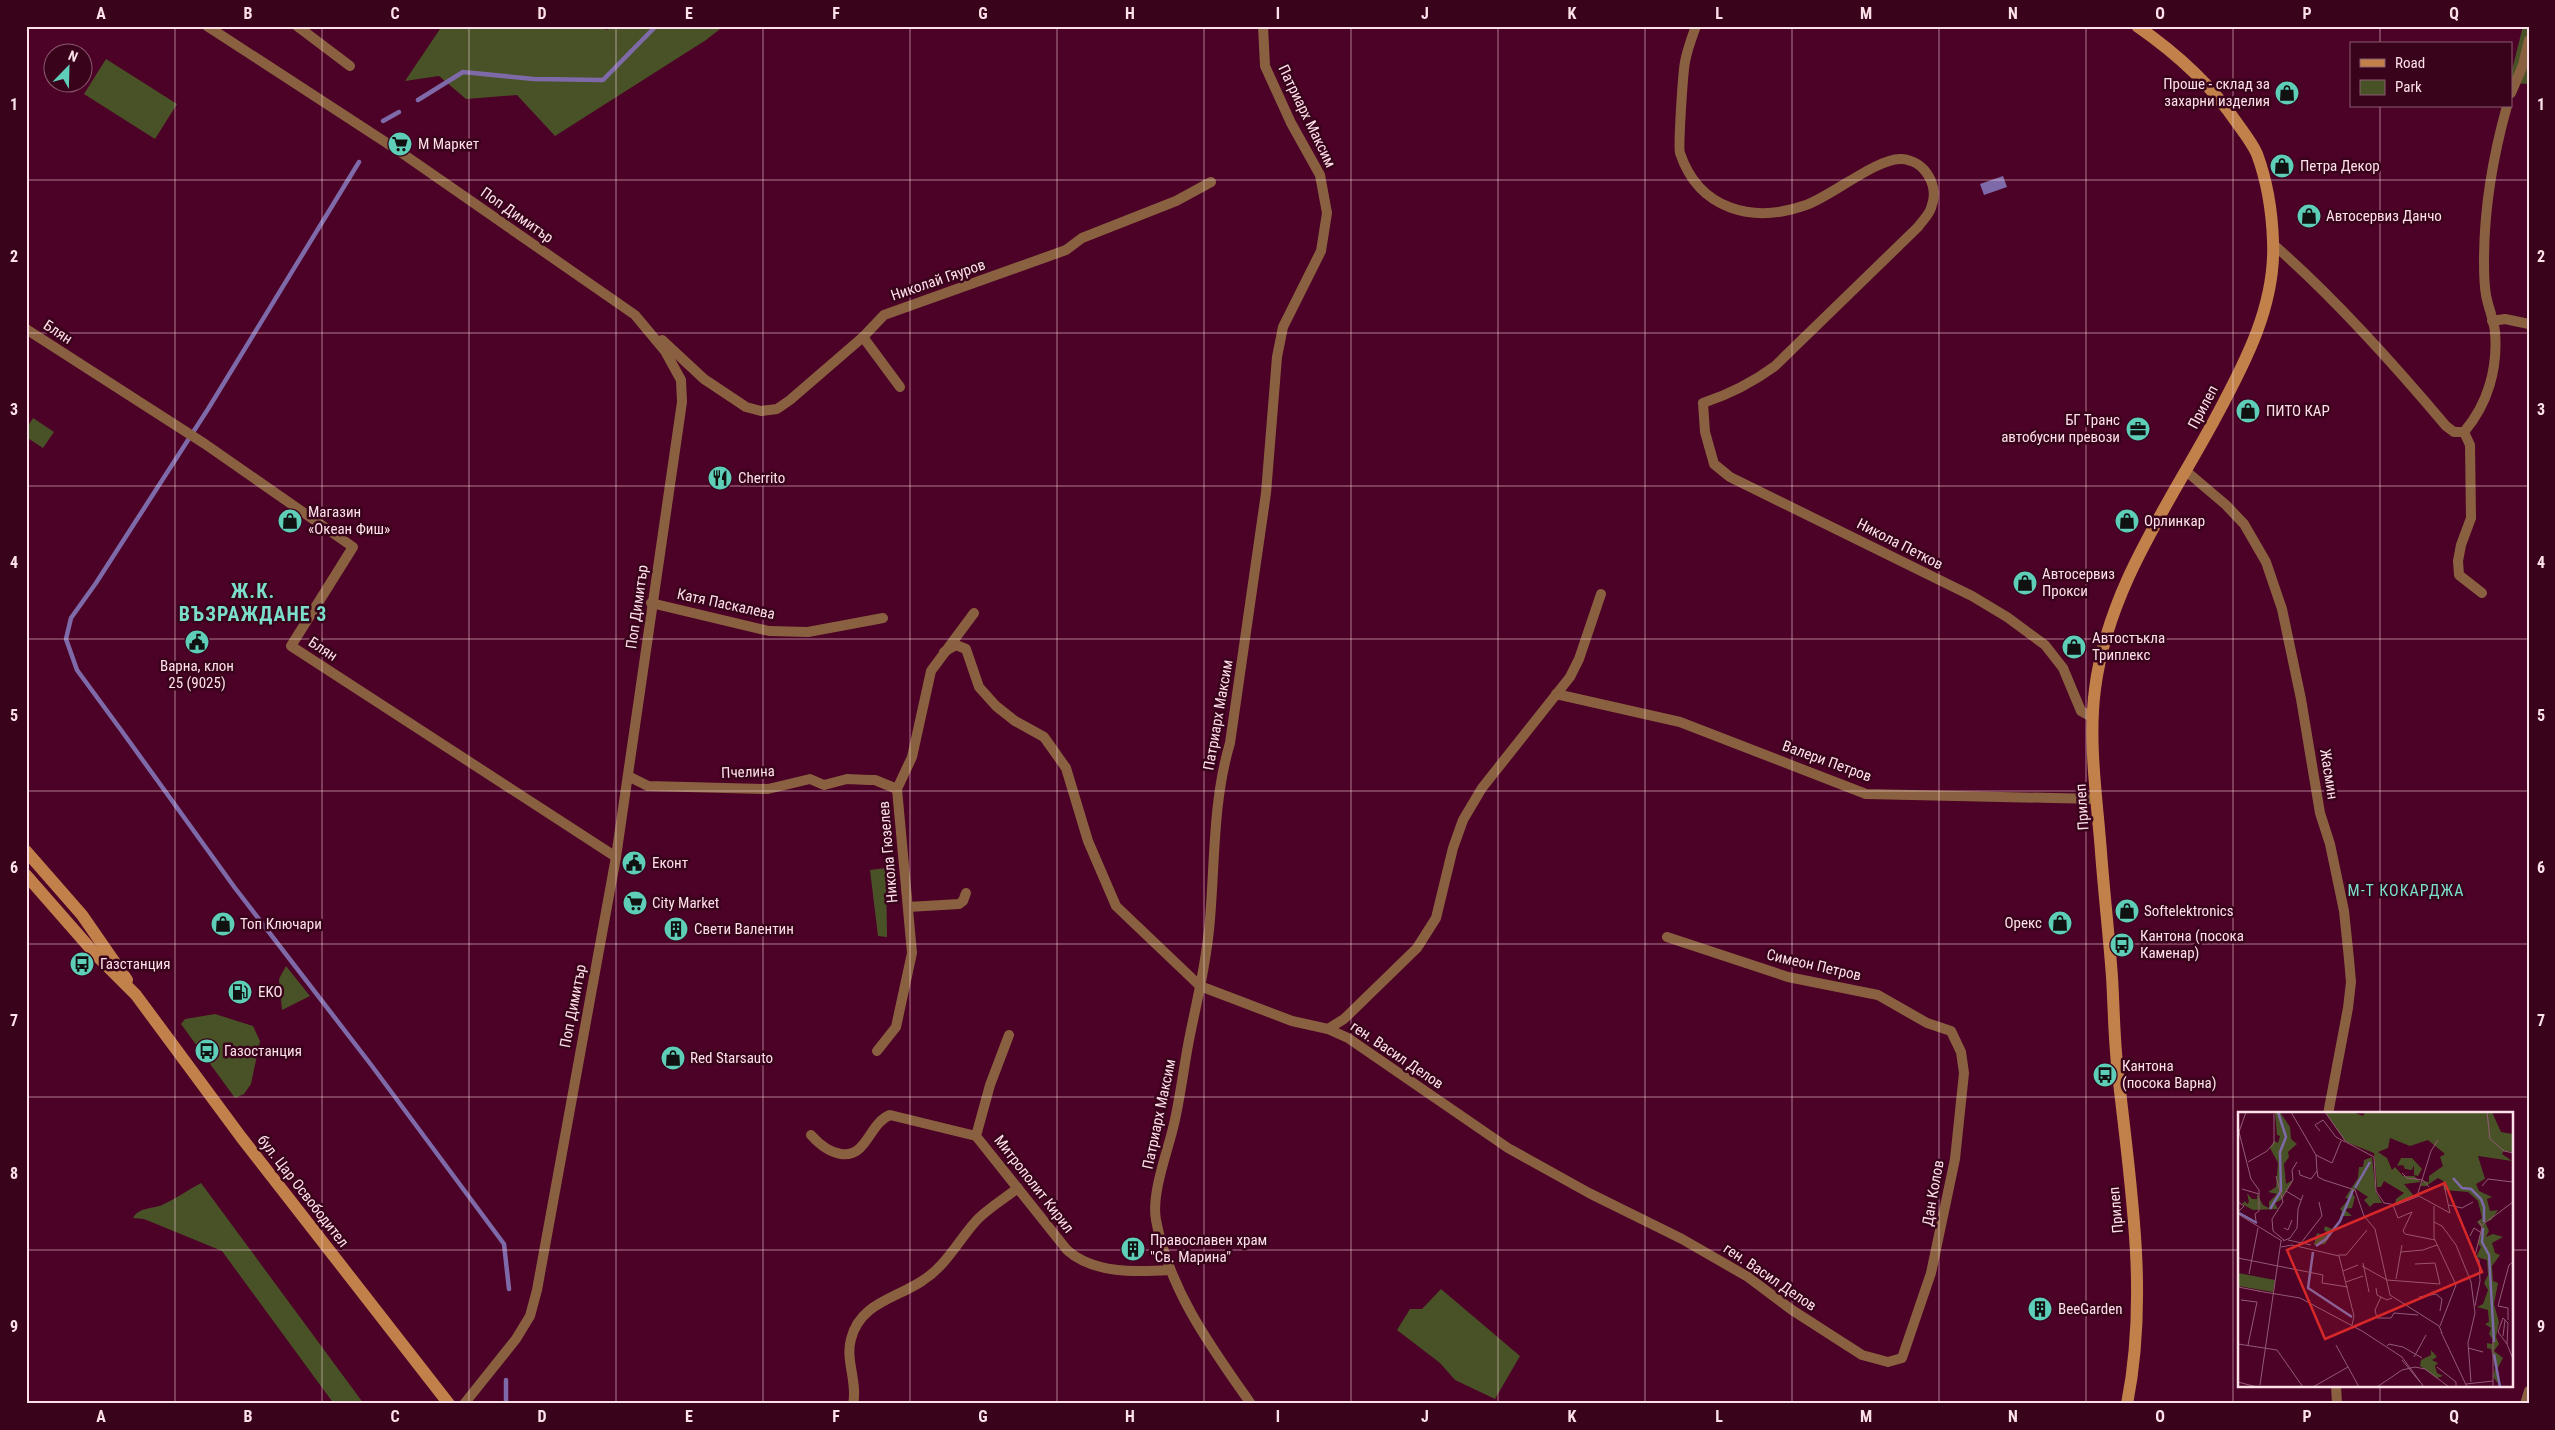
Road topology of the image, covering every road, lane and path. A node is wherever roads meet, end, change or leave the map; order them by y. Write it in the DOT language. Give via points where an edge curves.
graph roads {
  1 [pos="207,26"];
  2 [pos="297,26"];
  3 [pos="1263,26"];
  4 [pos="1696,26"];
  5 [pos="2137,26"];
  6 [pos="2529,40"];
  7 [pos="350,66"];
  8 [pos="2512,91"];
  9 [pos="2507,108"];
  10 [pos="1211,182"];
  11 [pos="2274,245"];
  12 [pos="635,315"];
  13 [pos="2492,321"];
  14 [pos="2529,324"];
  15 [pos="26,329"];
  16 [pos="863,337"];
  17 [pos="900,387"];
  18 [pos="2464,432"];
  19 [pos="2186,471"];
  20 [pos="2482,593"];
  21 [pos="1601,594"];
  22 [pos="651,603"];
  23 [pos="974,613"];
  24 [pos="883,618"];
  25 [pos="944,652"];
  26 [pos="1556,694"];
  27 [pos="2092,717"];
  28 [pos="628,776"];
  29 [pos="897,790"];
  30 [pos="2097,799"];
  31 [pos="26,851"];
  32 [pos="616,857"];
  33 [pos="26,875"];
  34 [pos="966,893"];
  35 [pos="908,907"];
  36 [pos="1667,937"];
  37 [pos="1200,986"];
  38 [pos="136,995"];
  39 [pos="1328,1029"];
  40 [pos="1951,1031"];
  41 [pos="1008,1035"];
  42 [pos="877,1051"];
  43 [pos="2328,1112"];
  44 [pos="811,1135"];
  45 [pos="976,1136"];
  46 [pos="1018,1188"];
  47 [pos="1170,1270"];
  48 [pos="1902,1358"];
  49 [pos="2336,1388"];
  50 [pos="2529,1391"];
  51 [pos="449,1404"];
  52 [pos="464,1404"];
  53 [pos="853,1404"];
  54 [pos="1251,1404"];
  55 [pos="2128,1404"];
  56 [pos="2337,1404"];
  57 [pos="2524,1404"];
  1 -- 12 [label="street, Поп Димитър" via="396,149"];
  2 -- 7 [label="street"];
  3 -- 37 [label="street, Патриарх Максим" via="1265,66 1320,176 1327,213 1321,251 1283,326 1277,357 1266,494 1230,743 1223,768 1213,843 1210,919"];
  4 -- 27 [label="street, Никола Петков" via="1685,63 1679,151 1692,180 1723,206 1771,215 1807,205 1876,167 1900,159 1919,164 1930,176 1934,194 1931,209 1918,227 1775,366 1736,391 1703,403 1705,432 1714,464 1730,477 1972,596 2019,625 2045,645 2063,668 2081,711"];
  5 -- 11 [label="street, Прилеп" via="2168,47 2200,76 2256,150 2271,210"];
  6 -- 8 [label="street"];
  9 -- 13 [label="street" via="2491,173 2484,259 2485,293"];
  10 -- 16 [label="street, Николай Гяуров" via="1176,201 1082,238 1066,250 884,316"];
  11 -- 18 [label="street" via="2366,337 2446,426 2454,432"];
  11 -- 19 [label="street, Прилеп" via="2268,297 2252,346"];
  12 -- 16 [label="street, Николай Гяуров" via="704,379 746,407 761,411 777,409 790,400"];
  12 -- 22 [label="street, Поп Димитър" via="664,351 680,380 682,402"];
  13 -- 14 [label="street" via="2505,319"];
  13 -- 18 [label="street" via="2495,332 2488,392"];
  15 -- 32 [label="street, Блян" via="199,441 353,547 291,646"];
  16 -- 17 [label="street"];
  18 -- 20 [label="street" via="2470,444 2470,518 2458,561 2460,575"];
  19 -- 27 [label="street, Прилеп" via="2144,543 2119,596 2099,663"];
  19 -- 43 [label="street, Жасмин" via="2226,504 2244,524 2266,562 2282,609 2320,813 2344,911 2349,960 2348,1008"];
  21 -- 26 [label="street" via="1579,659"];
  22 -- 24 [label="street, Катя Паскалева" via="769,631 808,632"];
  22 -- 28 [label="street, Поп Димитър"];
  23 -- 25 [label="street, Никола Гюзелев"];
  25 -- 29 [label="street, Никола Гюзелев" via="931,671 912,757"];
  25 -- 37 [label="street, ген. Васил Делов" via="956,645 966,649 979,687 1015,721 1044,737 1066,768 1088,842 1116,906"];
  26 -- 30 [label="street, Валери Петров" via="1680,722 1866,794"];
  26 -- 39 [label="street" via="1482,788 1464,820 1453,848 1436,918 1417,948 1344,1019"];
  27 -- 30 [label="street, Прилеп"];
  28 -- 29 [label="street, Пчелина" via="648,786 768,789 810,779 824,784 847,779 875,780"];
  28 -- 32 [label="street, Поп Димитър"];
  29 -- 35 [label="street, Никола Гюзелев"];
  30 -- 55 [label="street, Прилеп" via="2117,1065 2138,1277 2138,1334"];
  31 -- 38 [label="street, бул. Цар Освободител" via="82,915"];
  32 -- 52 [label="street, Поп Димитър" via="530,1316 516,1340"];
  33 -- 38 [label="street, бул. Цар Освободител"];
  34 -- 35 [label="street" via="964,901 959,904"];
  35 -- 42 [label="street, Никола Гюзелев" via="912,953 896,1027"];
  36 -- 40 [label="street, Симеон Петров" via="1788,977 1878,994 1927,1023"];
  37 -- 39 [label="street, ген. Васил Делов" via="1292,1021"];
  37 -- 47 [label="street, Патриарх Максим" via="1156,1198 1156,1219"];
  38 -- 51 [label="street, бул. Цар Освободител" via="241,1137"];
  39 -- 48 [label="street, ген. Васил Делов" via="1348,1038 1508,1148 1748,1277 1862,1355 1888,1362"];
  40 -- 48 [label="street, Дан Колов" via="1961,1052 1964,1073 1955,1159 1932,1273"];
  41 -- 45 [label="street, Митрополит Кирил"];
  44 -- 45 [label="street" via="836,1153 855,1153 882,1118 890,1115"];
  45 -- 46 [label="street, Митрополит Кирил"];
  46 -- 47 [label="street, Митрополит Кирил" via="1067,1250 1079,1260 1105,1268"];
  46 -- 53 [label="street" via="977,1220 941,1266 922,1281 874,1305 863,1316 850,1340"];
  47 -- 54 [label="street, Патриарх Максим" via="1205,1337"];
  49 -- 56 [label="street"];
  50 -- 57 [label="street"];
}
